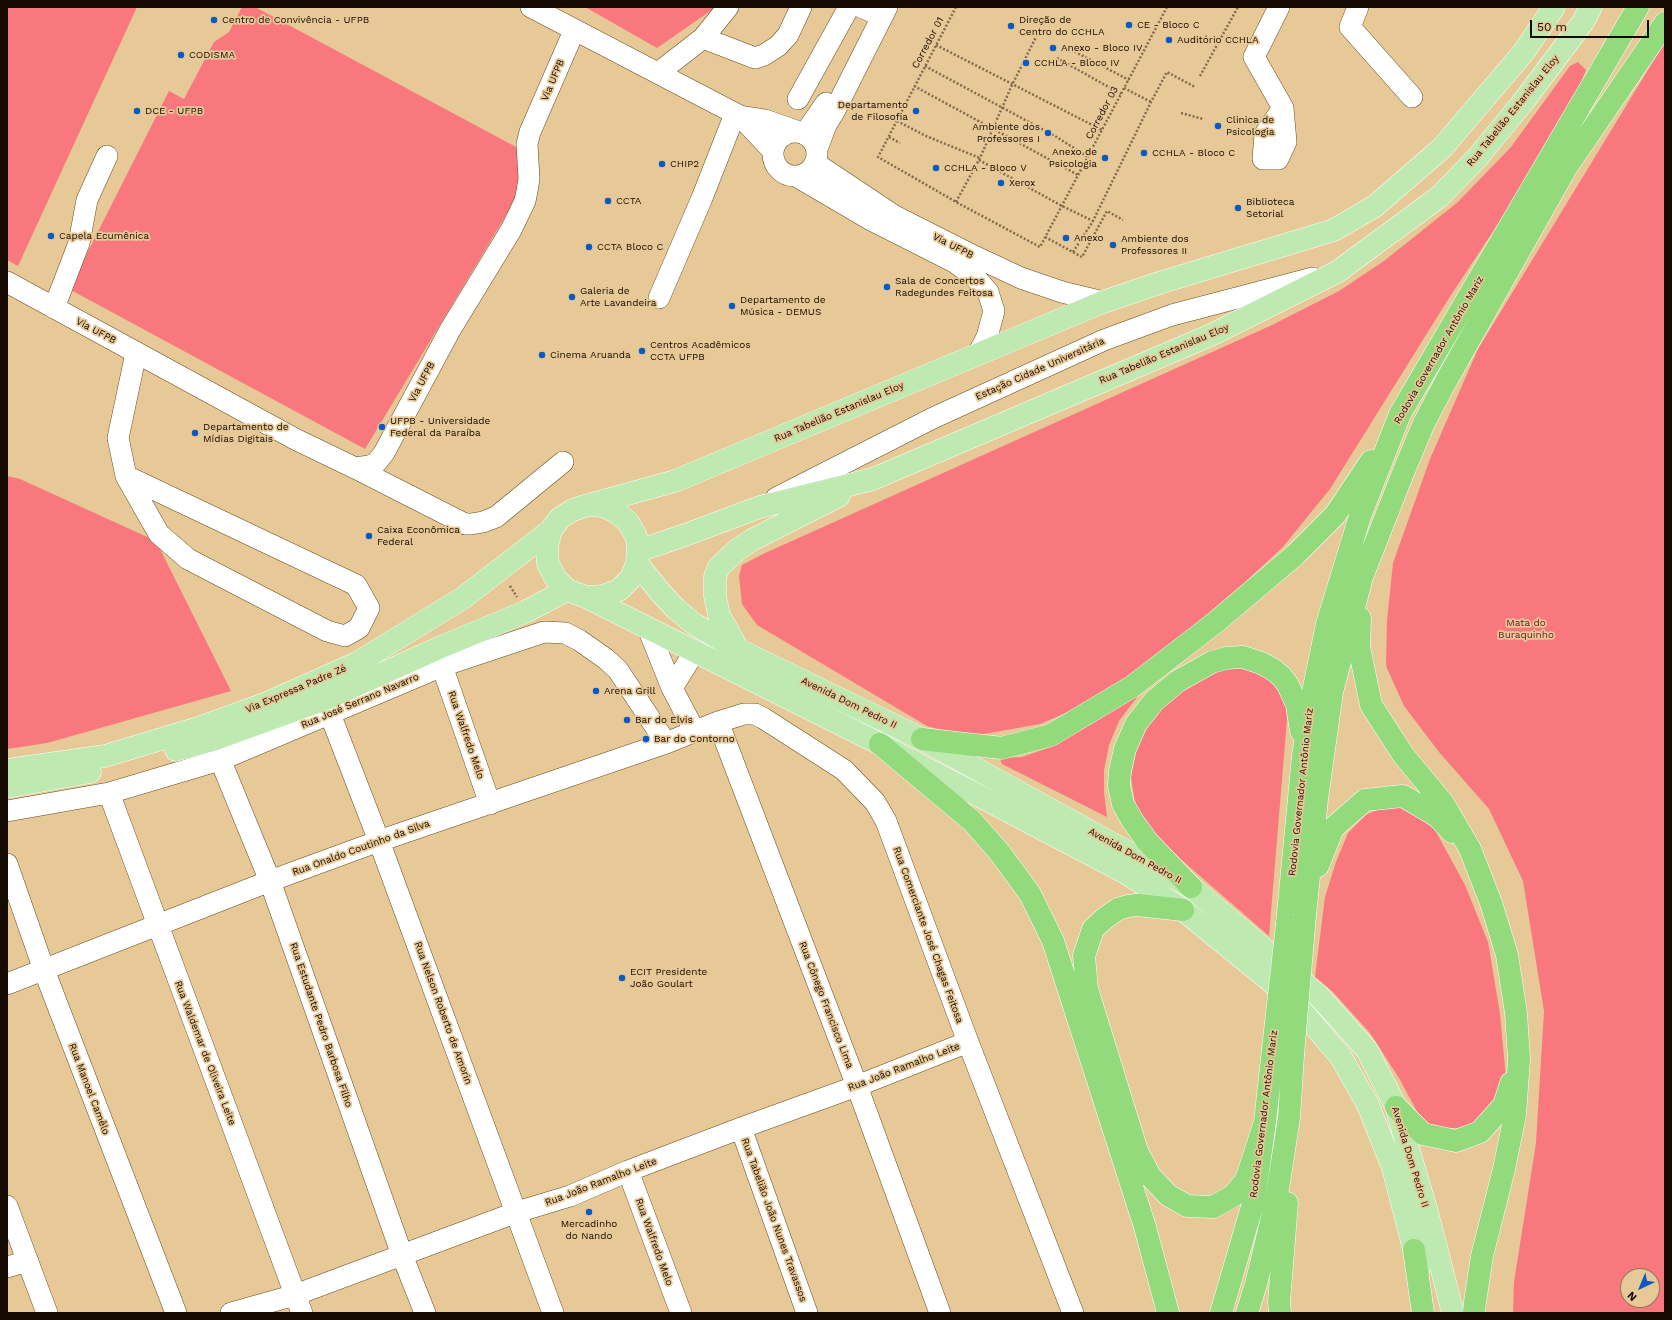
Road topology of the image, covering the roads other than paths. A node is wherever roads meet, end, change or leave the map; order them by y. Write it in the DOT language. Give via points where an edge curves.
graph roads {
  1 [pos="531,7"];
  2 [pos="728,7"];
  3 [pos="801,7"];
  4 [pos="849,7"];
  5 [pos="1279,7"];
  6 [pos="1358,7"];
  7 [pos="1554,7"];
  8 [pos="1591,7"];
  9 [pos="1638,7"];
  10 [pos="876,10"];
  11 [pos="1665,23"];
  12 [pos="574,30"];
  13 [pos="703,38"];
  14 [pos="658,73"];
  15 [pos="1412,97"];
  16 [pos="798,99"];
  17 [pos="1282,108"];
  18 [pos="737,115"];
  19 [pos="808,144"];
  20 [pos="773,151"];
  21 [pos="107,156"];
  22 [pos="796,176"];
  23 [pos="1337,272"];
  24 [pos="7,282"];
  25 [pos="659,298"];
  26 [pos="1103,302"];
  27 [pos="54,308"];
  28 [pos="136,353"];
  29 [pos="978,354"];
  30 [pos="1400,414"];
  31 [pos="563,462"];
  32 [pos="355,468"];
  33 [pos="126,476"];
  34 [pos="873,479"];
  35 [pos="588,505"];
  36 [pos="760,507"];
  37 [pos="551,530"];
  38 [pos="638,557"];
  39 [pos="1362,577"];
  40 [pos="577,593"];
  41 [pos="648,628"];
  42 [pos="739,650"];
  43 [pos="695,651"];
  44 [pos="442,666"];
  45 [pos="672,688"];
  46 [pos="330,714"];
  47 [pos="718,722"];
  48 [pos="695,732"];
  49 [pos="922,739"];
  50 [pos="213,740"];
  51 [pos="666,743"];
  52 [pos="880,744"];
  53 [pos="1303,756"];
  54 [pos="220,760"];
  55 [pos="7,770"];
  56 [pos="7,787"];
  57 [pos="109,793"];
  58 [pos="490,804"];
  59 [pos="7,811"];
  60 [pos="379,841"];
  61 [pos="1470,849"];
  62 [pos="7,864"];
  63 [pos="270,881"];
  64 [pos="1191,887"];
  65 [pos="1183,910"];
  66 [pos="1300,915"];
  67 [pos="157,925"];
  68 [pos="44,970"];
  69 [pos="7,984"];
  70 [pos="968,1042"];
  71 [pos="1519,1059"];
  72 [pos="857,1086"];
  73 [pos="1396,1107"];
  74 [pos="1289,1118"];
  75 [pos="1265,1122"];
  76 [pos="741,1128"];
  77 [pos="628,1171"];
  78 [pos="7,1206"];
  79 [pos="517,1212"];
  80 [pos="1414,1250"];
  81 [pos="402,1255"];
  82 [pos="28,1261"];
  83 [pos="7,1267"];
  84 [pos="298,1304"];
  85 [pos="47,1313"];
  86 [pos="176,1313"];
  87 [pos="231,1313"];
  88 [pos="424,1313"];
  89 [pos="553,1313"];
  90 [pos="681,1313"];
  91 [pos="807,1313"];
  92 [pos="940,1313"];
  93 [pos="1073,1313"];
  94 [pos="1168,1313"];
  95 [pos="1221,1313"];
  96 [pos="1247,1313"];
  97 [pos="1280,1313"];
  98 [pos="1423,1313"];
  99 [pos="1431,1313"];
  100 [pos="1453,1313"];
  101 [pos="1474,1313"];
  1 -- 12 [label="street, Via UFPB"];
  2 -- 13 [label="street"];
  3 -- 13 [label="street" via="788,35 778,46 755,58"];
  4 -- 16 [label="street"];
  5 -- 17 [label="street" via="1254,57"];
  6 -- 15 [label="street" via="1350,27"];
  7 -- 26 [label="main road, Rua Tabelião Estanislau Eloy" via="1523,53 1442,148 1374,206 1334,230"];
  8 -- 23 [label="main road, Rua Tabelião Estanislau Eloy" via="1583,22 1523,102 1477,158 1439,197"];
  9 -- 30 [label="highway, Rodovia Governador Antônio Mariz"];
  10 -- 19 [label="street" via="835,110 826,125"];
  11 -- 39 [label="highway, Rodovia Governador Antônio Mariz" via="1566,168 1445,383 1424,423"];
  12 -- 14 [label="street, Via UFPB"];
  12 -- 32 [label="street, Via UFPB" via="530,132 527,144 527,191 511,230 450,330 384,453 376,464"];
  13 -- 14 [label="street"];
  14 -- 18 [label="street, Via UFPB"];
  18 -- 19 [label="street, Via UFPB" via="766,120"];
  18 -- 20 [label="street, Via UFPB"];
  18 -- 25 [label="street"];
  19 -- 20 [label="street" via="788,132 781,136"];
  19 -- 22 [label="street" via="810,170"];
  19 -- 26 [label="street, Via UFPB" via="893,215 1021,278"];
  20 -- 22 [label="street, Via UFPB" via="774,160 779,168 786,174"];
  21 -- 27 [label="street" via="88,200 79,243"];
  22 -- 29 [label="street, Via UFPB" via="871,220 954,262 974,276 988,292 994,311 987,337"];
  23 -- 34 [label="main road, Rua Tabelião Estanislau Eloy" via="1211,335"];
  23 -- 36 [label="street, Estação Cidade Universitária" via="1172,315 1104,340 934,418"];
  24 -- 27 [label="street, Via UFPB"];
  26 -- 29 [label="main road, Rua Tabelião Estanislau Eloy"];
  27 -- 28 [label="street, Via UFPB"];
  28 -- 32 [label="street, Via UFPB" via="295,439"];
  28 -- 33 [label="street" via="118,438"];
  29 -- 35 [label="main road, Rua Tabelião Estanislau Eloy" via="675,481"];
  30 -- 49 [label="highway" via="1335,514 1295,555 1216,622 1133,686 1051,735 1002,748"];
  30 -- 53 [label="highway, Rodovia Governador Antônio Mariz" via="1360,516 1327,624"];
  31 -- 32 [label="street" via="496,517 471,524 465,524"];
  33 -- 33 [label="street" via="159,534 188,559 327,631 345,636 359,628 369,608 356,584"];
  34 -- 36 [label="main road, Rua Tabelião Estanislau Eloy"];
  34 -- 42 [label="main road" via="752,540 719,567 715,577 715,596 719,615"];
  35 -- 37 [label="main road" via="560,518"];
  35 -- 38 [label="main road" via="603,506 628,522 635,534"];
  36 -- 38 [label="main road, Rua Tabelião Estanislau Eloy" via="685,535"];
  37 -- 40 [label="main road" via="547,547 548,564 556,579"];
  37 -- 55 [label="main road, Via Expressa Padre Zé" via="463,598 357,664 267,703 198,728 105,756"];
  38 -- 40 [label="main road" via="630,578 619,590 603,596"];
  38 -- 42 [label="main road, Avenida Dom Pedro II" via="660,592 676,609 694,624"];
  39 -- 61 [label="highway" via="1359,647 1371,705 1404,756 1443,803"];
  39 -- 66 [label="highway, Rodovia Governador Antônio Mariz" via="1332,692"];
  40 -- 41 [label="main road, Avenida Dom Pedro II"];
  40 -- 50 [label="main road, Via Expressa Padre Zé" via="441,647 326,699"];
  41 -- 43 [label="main road, Avenida Dom Pedro II"];
  41 -- 45 [label="street"];
  42 -- 49 [label="main road, Avenida Dom Pedro II"];
  43 -- 45 [label="street"];
  43 -- 52 [label="main road, Avenida Dom Pedro II"];
  44 -- 46 [label="street, Rua José Serrano Navarro"];
  44 -- 51 [label="street, Rua José Serrano Navarro" via="535,634 554,631 565,633 592,648 618,670"];
  44 -- 58 [label="street, Rua Walfredo Melo"];
  45 -- 48 [label="street"];
  46 -- 54 [label="street, Rua José Serrano Navarro"];
  46 -- 60 [label="street, Rua Nelson Roberto de Amorin"];
  47 -- 48 [label="street, Rua Onaldo Coutinho da Silva"];
  47 -- 70 [label="street, Rua Comerciante José Chagas Feitosa" via="749,713 763,718 844,770 875,802 886,821"];
  47 -- 72 [label="street, Rua Cônego Francisco Lima"];
  48 -- 51 [label="street, Rua Onaldo Coutinho da Silva"];
  49 -- 64 [label="main road, Avenida Dom Pedro II"];
  50 -- 54 [label="street, Rua Estudante Pedro Barbosa Filho"];
  50 -- 56 [label="main road, Via Expressa Padre Zé" via="102,769"];
  51 -- 58 [label="street, Rua Onaldo Coutinho da Silva"];
  52 -- 65 [label="main road, Avenida Dom Pedro II" via="1126,873"];
  52 -- 94 [label="highway" via="972,821 1000,853 1030,894 1053,941 1145,1227"];
  53 -- 64 [label="highway" via="1298,712 1288,684 1274,670 1261,663 1243,657 1212,662 1178,681 1154,701 1136,724 1125,749 1119,786 1124,804 1147,842"];
  53 -- 66 [label="highway, Rodovia Governador Antônio Mariz"];
  54 -- 57 [label="street, Rua José Serrano Navarro"];
  54 -- 63 [label="street, Rua Estudante Pedro Barbosa Filho"];
  57 -- 59 [label="street, Rua José Serrano Navarro"];
  57 -- 67 [label="street, Rua Waldemar de Oliveira Leite"];
  58 -- 60 [label="street, Rua Onaldo Coutinho da Silva"];
  60 -- 63 [label="street, Rua Onaldo Coutinho da Silva"];
  60 -- 79 [label="street, Rua Nelson Roberto de Amorin"];
  61 -- 66 [label="highway" via="1437,816 1404,796 1365,800 1333,828"];
  61 -- 71 [label="highway" via="1491,903 1507,956 1516,1013"];
  62 -- 68 [label="street, Rua Manoel Camêlo"];
  63 -- 67 [label="street, Rua Onaldo Coutinho da Silva"];
  63 -- 81 [label="street, Rua Estudante Pedro Barbosa Filho"];
  64 -- 73 [label="main road, Avenida Dom Pedro II" via="1318,995 1367,1050"];
  65 -- 75 [label="highway" via="1137,905 1118,909 1093,929 1084,956 1087,989 1137,1151 1150,1176 1168,1195 1187,1206 1213,1207 1233,1196 1246,1180"];
  65 -- 80 [label="main road, Avenida Dom Pedro II" via="1289,996 1341,1057 1368,1105 1393,1168"];
  66 -- 74 [label="highway, Rodovia Governador Antônio Mariz, bridge"];
  66 -- 75 [label="highway, Rodovia Governador Antônio Mariz, bridge" via="1273,1049"];
  67 -- 68 [label="street, Rua Onaldo Coutinho da Silva"];
  67 -- 84 [label="street, Rua Waldemar de Oliveira Leite"];
  68 -- 69 [label="street, Rua Onaldo Coutinho da Silva"];
  68 -- 86 [label="street, Rua Manoel Camêlo"];
  70 -- 72 [label="street, Rua João Ramalho Leite"];
  70 -- 93 [label="street, Rua Comerciante José Chagas Feitosa"];
  71 -- 73 [label="highway" via="1504,1105 1480,1132 1456,1141 1423,1134"];
  71 -- 101 [label="highway" via="1515,1115 1482,1256"];
  72 -- 76 [label="street, Rua João Ramalho Leite"];
  72 -- 92 [label="street, Rua Cônego Francisco Lima"];
  73 -- 100 [label="main road, Avenida Dom Pedro II"];
  74 -- 96 [label="highway, Rodovia Governador Antônio Mariz" via="1276,1201"];
  74 -- 97 [label="highway" via="1288,1189"];
  75 -- 95 [label="highway, Rodovia Governador Antônio Mariz" via="1254,1200"];
  76 -- 77 [label="street, Rua João Ramalho Leite"];
  76 -- 91 [label="street, Rua Tabelião João Nunes Travassos"];
  77 -- 79 [label="street, Rua João Ramalho Leite" via="570,1196"];
  77 -- 90 [label="street, Rua Walfredo Melo"];
  78 -- 82 [label="street"];
  79 -- 81 [label="street, Rua João Ramalho Leite"];
  79 -- 89 [label="street, Rua Nelson Roberto de Amorin"];
  80 -- 98 [label="highway"];
  80 -- 99 [label="main road, Avenida Dom Pedro II"];
  81 -- 84 [label="street, Rua João Ramalho Leite"];
  81 -- 88 [label="street, Rua Estudante Pedro Barbosa Filho"];
  82 -- 83 [label="street"];
  82 -- 85 [label="street"];
  84 -- 87 [label="street, Rua João Ramalho Leite"];
}
